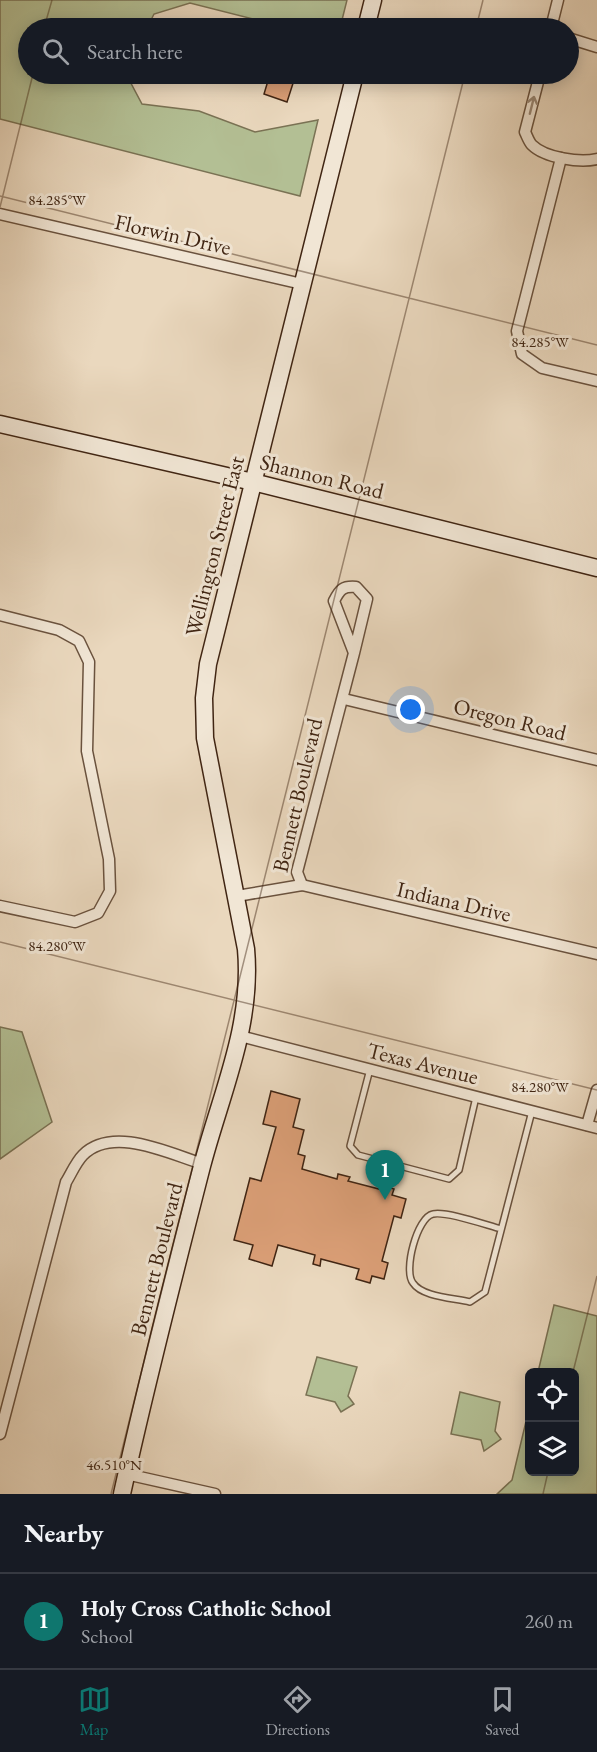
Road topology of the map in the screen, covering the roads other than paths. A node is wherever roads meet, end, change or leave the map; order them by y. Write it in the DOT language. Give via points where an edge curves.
graph roads {
  1 [pos="373,0"];
  2 [pos="558,0"];
  3 [pos="368,18"];
  4 [pos="554,18"];
  5 [pos="579,41"];
  6 [pos="597,47"];
  7 [pos="352,84"];
  8 [pos="537,84"];
  9 [pos="561,158"];
  10 [pos="597,159"];
  11 [pos="0,214"];
  12 [pos="302,284"];
  13 [pos="597,381"];
  14 [pos="0,424"];
  15 [pos="253,482"];
  16 [pos="597,568"];
  17 [pos="0,615"];
  18 [pos="354,653"];
  19 [pos="344,699"];
  20 [pos="597,760"];
  21 [pos="302,885"];
  22 [pos="237,896"];
  23 [pos="0,906"];
  24 [pos="597,954"];
  25 [pos="240,1036"];
  26 [pos="370,1070"];
  27 [pos="597,1090"];
  28 [pos="476,1097"];
  29 [pos="532,1111"];
  30 [pos="592,1126"];
  31 [pos="203,1164"];
  32 [pos="501,1228"];
  33 [pos="0,1434"];
  34 [pos="126,1474"];
  35 [pos="122,1494"];
  36 [pos="215,1494"];
  1 -- 3 [label="main road"];
  2 -- 4 [label="street"];
  5 -- 6 [label="street"];
  7 -- 12 [label="main road, Wellington Street East"];
  9 -- 8 [label="street, one-way" via="533,146 525,132"];
  9 -- 10 [label="street" via="583,162"];
  9 -- 13 [label="street" via="517,331 522,354 542,368"];
  11 -- 12 [label="street, Florwin Drive"];
  12 -- 15 [label="main road, Wellington Street East"];
  14 -- 15 [label="main road, Shannon Road"];
  15 -- 16 [label="main road, Shannon Road"];
  15 -- 22 [label="main road, Wellington Street East" via="208,664 204,698 213,789"];
  17 -- 23 [label="street" via="59,630 80,641 89,662 87,751 109,859 110,891 98,913 75,922"];
  18 -- 18 [label="street, Bennett Boulevard" via="367,599 356,587 346,586 334,600"];
  18 -- 19 [label="street, Bennett Boulevard"];
  19 -- 20 [label="street, Oregon Road"];
  19 -- 21 [label="street, Bennett Boulevard" via="297,872"];
  21 -- 22 [label="street, Bennett Boulevard"];
  21 -- 24 [label="street, Indiana Drive"];
  22 -- 25 [label="main road, Wellington Street East" via="249,977"];
  25 -- 26 [label="street, Texas Avenue"];
  25 -- 31 [label="main road, Bennett Boulevard"];
  26 -- 28 [label="street, Texas Avenue"];
  26 -- 28 [label="lane" via="350,1146 358,1155 449,1179 459,1170"];
  27 -- 30 [label="street"];
  28 -- 29 [label="street, Texas Avenue"];
  29 -- 30 [label="street, Texas Avenue"];
  29 -- 32 [label="lane"];
  31 -- 33 [label="street" via="136,1143 109,1142 84,1154 66,1182"];
  31 -- 34 [label="main road, Bennett Boulevard"];
  32 -- 32 [label="lane" via="485,1292 470,1302 422,1290 413,1284 408,1274 420,1224 426,1216 436,1213"];
  34 -- 35 [label="main road, Bennett Boulevard"];
  34 -- 36 [label="street"];
}
